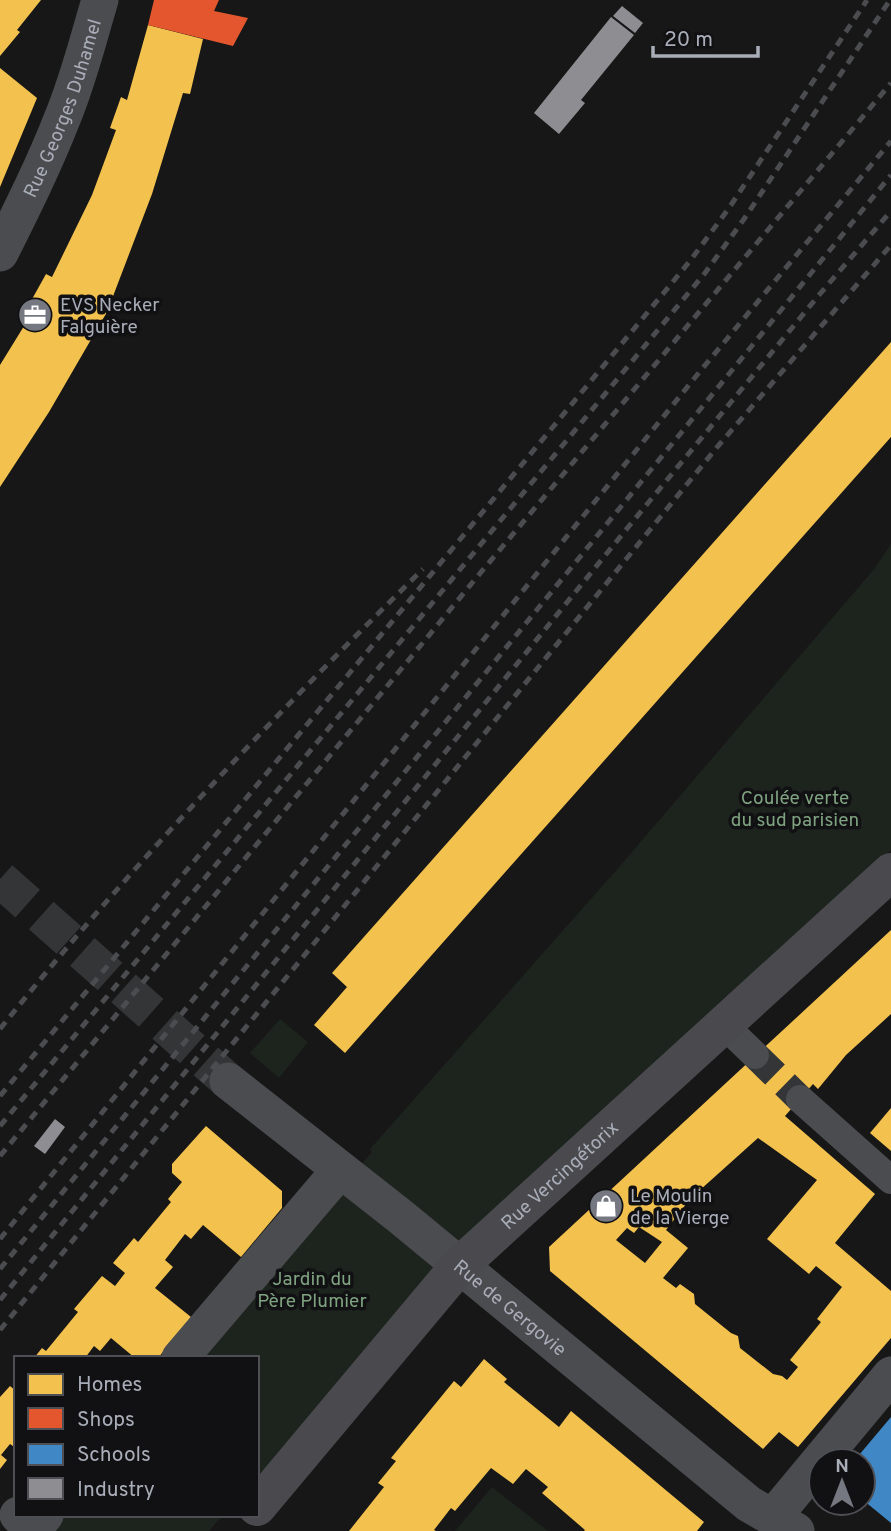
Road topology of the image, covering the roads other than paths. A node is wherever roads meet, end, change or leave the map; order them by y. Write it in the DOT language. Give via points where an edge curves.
graph roads {
  1 [pos="100,0"];
  2 [pos="0,253"];
  3 [pos="891,872"];
  4 [pos="723,1024"];
  5 [pos="755,1055"];
  6 [pos="228,1081"];
  7 [pos="800,1099"];
  8 [pos="340,1170"];
  9 [pos="891,1180"];
  10 [pos="459,1266"];
  11 [pos="182,1356"];
  12 [pos="891,1375"];
  13 [pos="0,1499"];
  14 [pos="259,1505"];
  15 [pos="14,1511"];
  16 [pos="20,1517"];
  17 [pos="44,1517"];
  18 [pos="249,1517"];
  19 [pos="784,1524"];
  20 [pos="238,1531"];
  1 -- 2 [label="street, Rue Georges Duhamel" via="62,120"];
  3 -- 4 [label="main road, Rue Vercingétorix"];
  4 -- 5 [label="street"];
  4 -- 10 [label="main road, Rue Vercingétorix"];
  6 -- 8 [label="street, Rue de Gergovie"];
  7 -- 9 [label="street"];
  8 -- 10 [label="street, Rue de Gergovie"];
  8 -- 11 [label="street"];
  10 -- 14 [label="main road, Rue Vercingétorix"];
  10 -- 19 [label="street, Rue de Gergovie" via="749,1504"];
  12 -- 19 [label="street"];
  13 -- 15 [label="street"];
  16 -- 17 [label="street" via="33,1530"];
  18 -- 20 [label="main road"];
}
